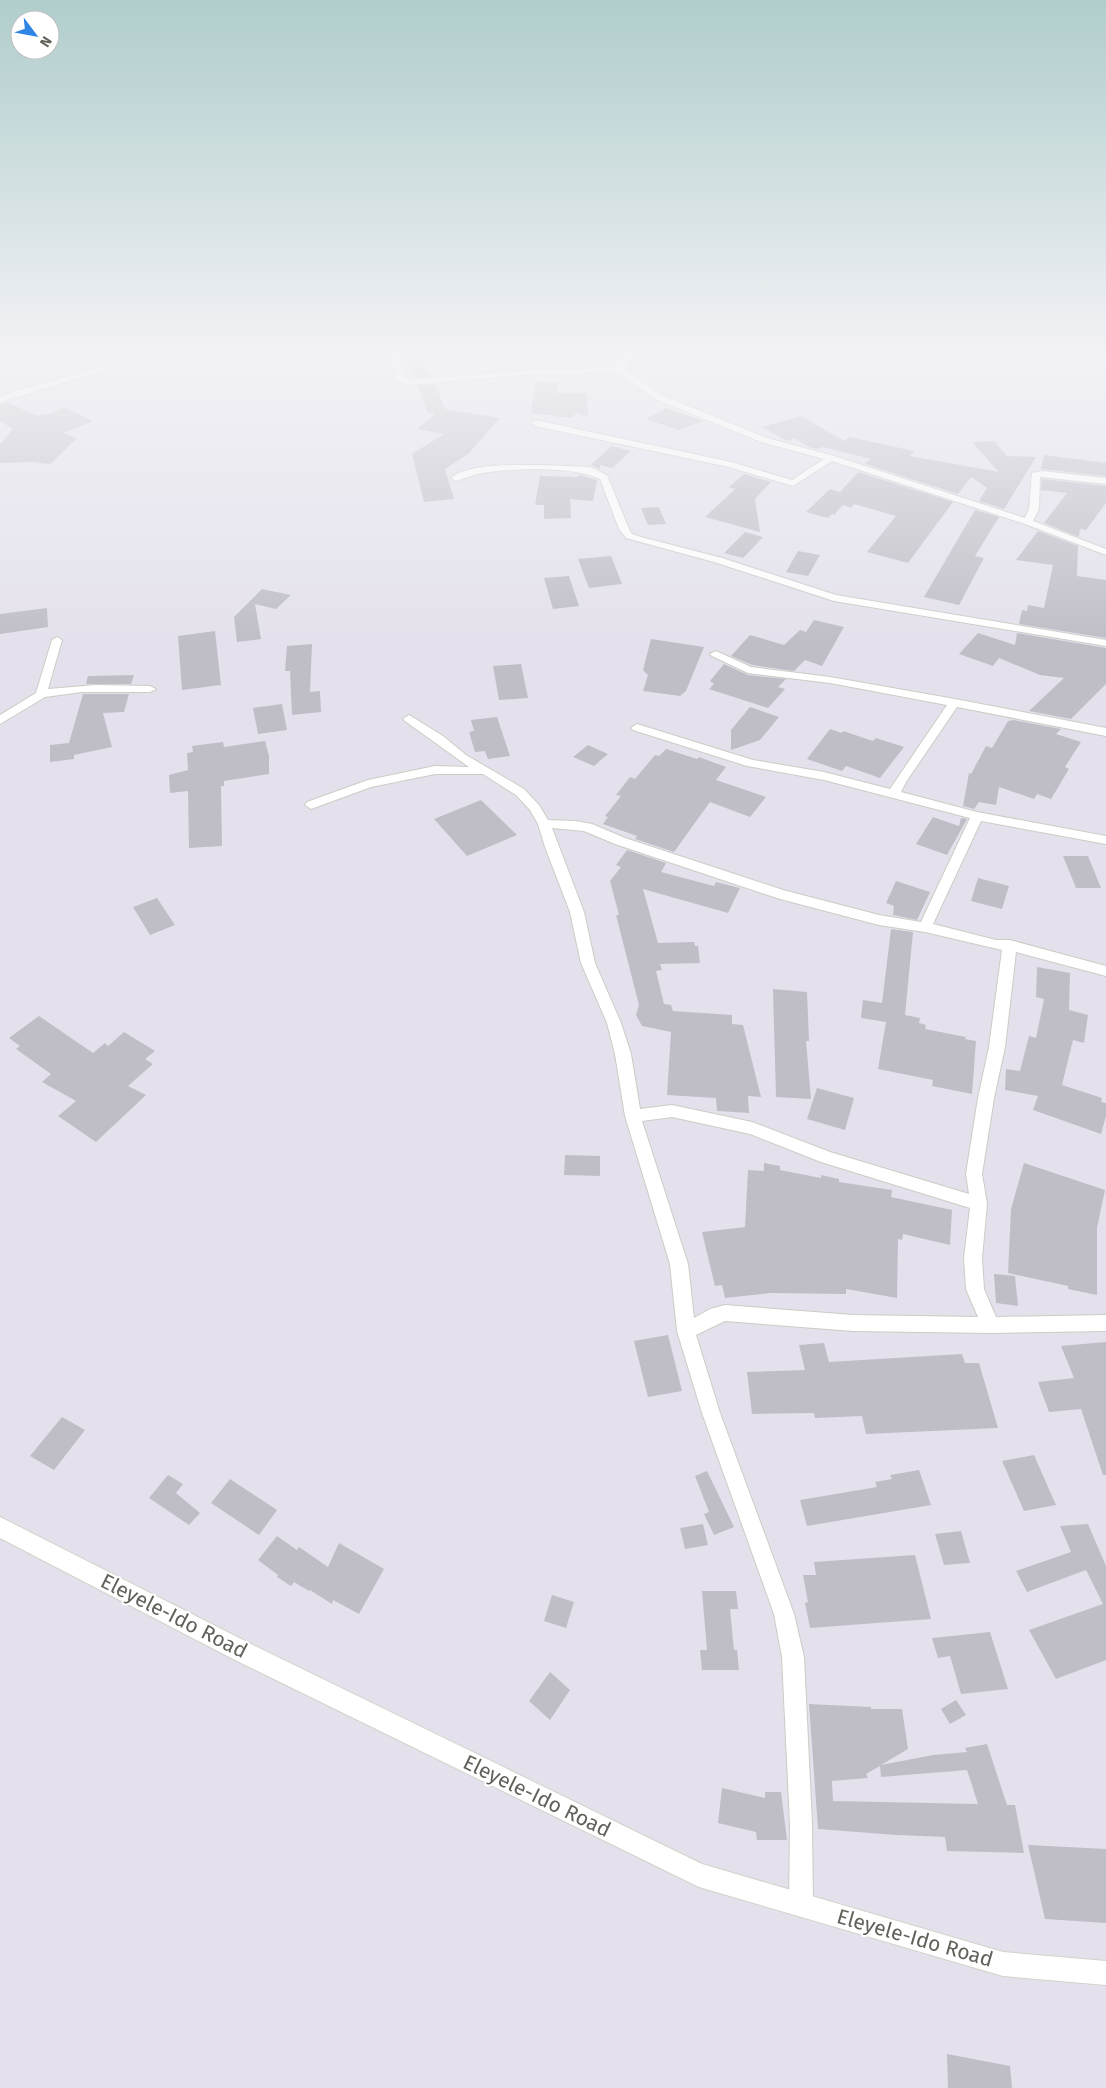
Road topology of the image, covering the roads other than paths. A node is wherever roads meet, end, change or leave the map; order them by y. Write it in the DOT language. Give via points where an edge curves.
graph roads {
  1 [pos="654,448"];
  2 [pos="795,448"];
  3 [pos="831,458"];
  4 [pos="456,478"];
  5 [pos="1106,481"];
  6 [pos="1028,522"];
  7 [pos="1106,552"];
  8 [pos="57,640"];
  9 [pos="1106,643"];
  10 [pos="716,654"];
  11 [pos="150,689"];
  12 [pos="41,694"];
  13 [pos="955,702"];
  14 [pos="409,719"];
  15 [pos="0,720"];
  16 [pos="637,728"];
  17 [pos="1106,732"];
  18 [pos="486,771"];
  19 [pos="894,795"];
  20 [pos="311,805"];
  21 [pos="977,816"];
  22 [pos="544,824"];
  23 [pos="1106,840"];
  24 [pos="925,927"];
  25 [pos="1010,945"];
  26 [pos="1106,971"];
  27 [pos="633,1116"];
  28 [pos="979,1204"];
  29 [pos="1106,1323"];
  30 [pos="991,1325"];
  31 [pos="686,1332"];
  32 [pos="0,1527"];
  33 [pos="801,1905"];
  34 [pos="1106,1973"];
  1 -- 3 [label="street" via="731,465 793,483"];
  2 -- 3 [label="street"];
  3 -- 6 [label="street"];
  4 -- 9 [label="street" via="465,473 491,469 590,470 604,477 624,529 638,539 718,560 834,598"];
  5 -- 6 [label="street" via="1035,475 1034,509"];
  6 -- 7 [label="street"];
  8 -- 12 [label="street"];
  10 -- 13 [label="street" via="748,670 805,676"];
  11 -- 12 [label="street" via="86,688"];
  12 -- 15 [label="street"];
  13 -- 17 [label="street"];
  13 -- 19 [label="street"];
  14 -- 18 [label="street" via="462,758"];
  16 -- 19 [label="street" via="751,763 824,776"];
  18 -- 20 [label="street" via="435,770 368,784"];
  18 -- 22 [label="street" via="520,792"];
  19 -- 21 [label="street"];
  21 -- 23 [label="street"];
  21 -- 24 [label="street"];
  22 -- 24 [label="street" via="587,827 780,894 879,920"];
  22 -- 27 [label="street" via="577,912 588,963 624,1054"];
  24 -- 25 [label="street" via="996,945"];
  25 -- 26 [label="street"];
  25 -- 28 [label="street" via="997,1047 974,1174"];
  27 -- 28 [label="street" via="672,1111 752,1128 827,1157"];
  27 -- 31 [label="street" via="680,1264"];
  28 -- 30 [label="street" via="973,1258 975,1289"];
  29 -- 30 [label="street"];
  30 -- 31 [label="street" via="853,1323 725,1313 716,1314"];
  31 -- 33 [label="street" via="711,1413 784,1614 793,1656 802,1824"];
  32 -- 33 [label="street, Eleyele-Ido Road" via="245,1653 699,1875"];
  33 -- 34 [label="street, Eleyele-Ido Road" via="1003,1964"];
}
